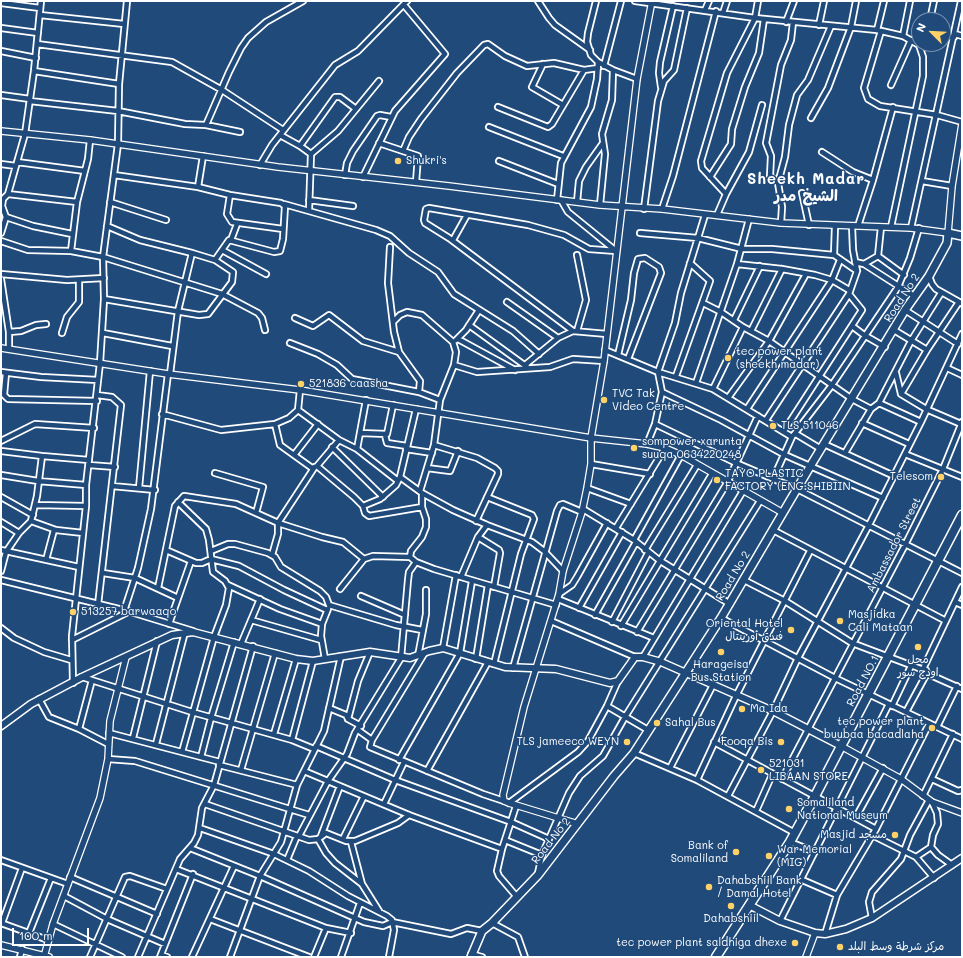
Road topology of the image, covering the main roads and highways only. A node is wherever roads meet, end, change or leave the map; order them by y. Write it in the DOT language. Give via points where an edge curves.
graph roads {
  1 [pos="962,236"];
  2 [pos="962,515"];
  3 [pos="687,673"];
  4 [pos="1,726"];
  5 [pos="842,746"];
  6 [pos="962,858"];
  7 [pos="748,905"];
  8 [pos="471,956"];
  9 [pos="716,957"];
  1 -- 3 [label="main road, Road No 2" via="948,234 947,243 929,276 905,310"];
  2 -- 5 [label="highway, Road NO.1"];
  3 -- 4 [label="main road" via="661,662 635,657 618,681 610,683 556,669 513,668 443,648 402,658 370,652 313,661 185,632 157,641 82,677 40,699"];
  3 -- 5 [label="main road" via="773,711"];
  3 -- 8 [label="main road, Road No 2" via="634,753 578,824 538,874 482,931"];
  5 -- 7 [label="highway, Road NO.1" via="790,842"];
  6 -- 7 [label="main road" via="872,918 846,929 825,934 780,921"];
  7 -- 9 [label="highway, Road NO.1"];
}
